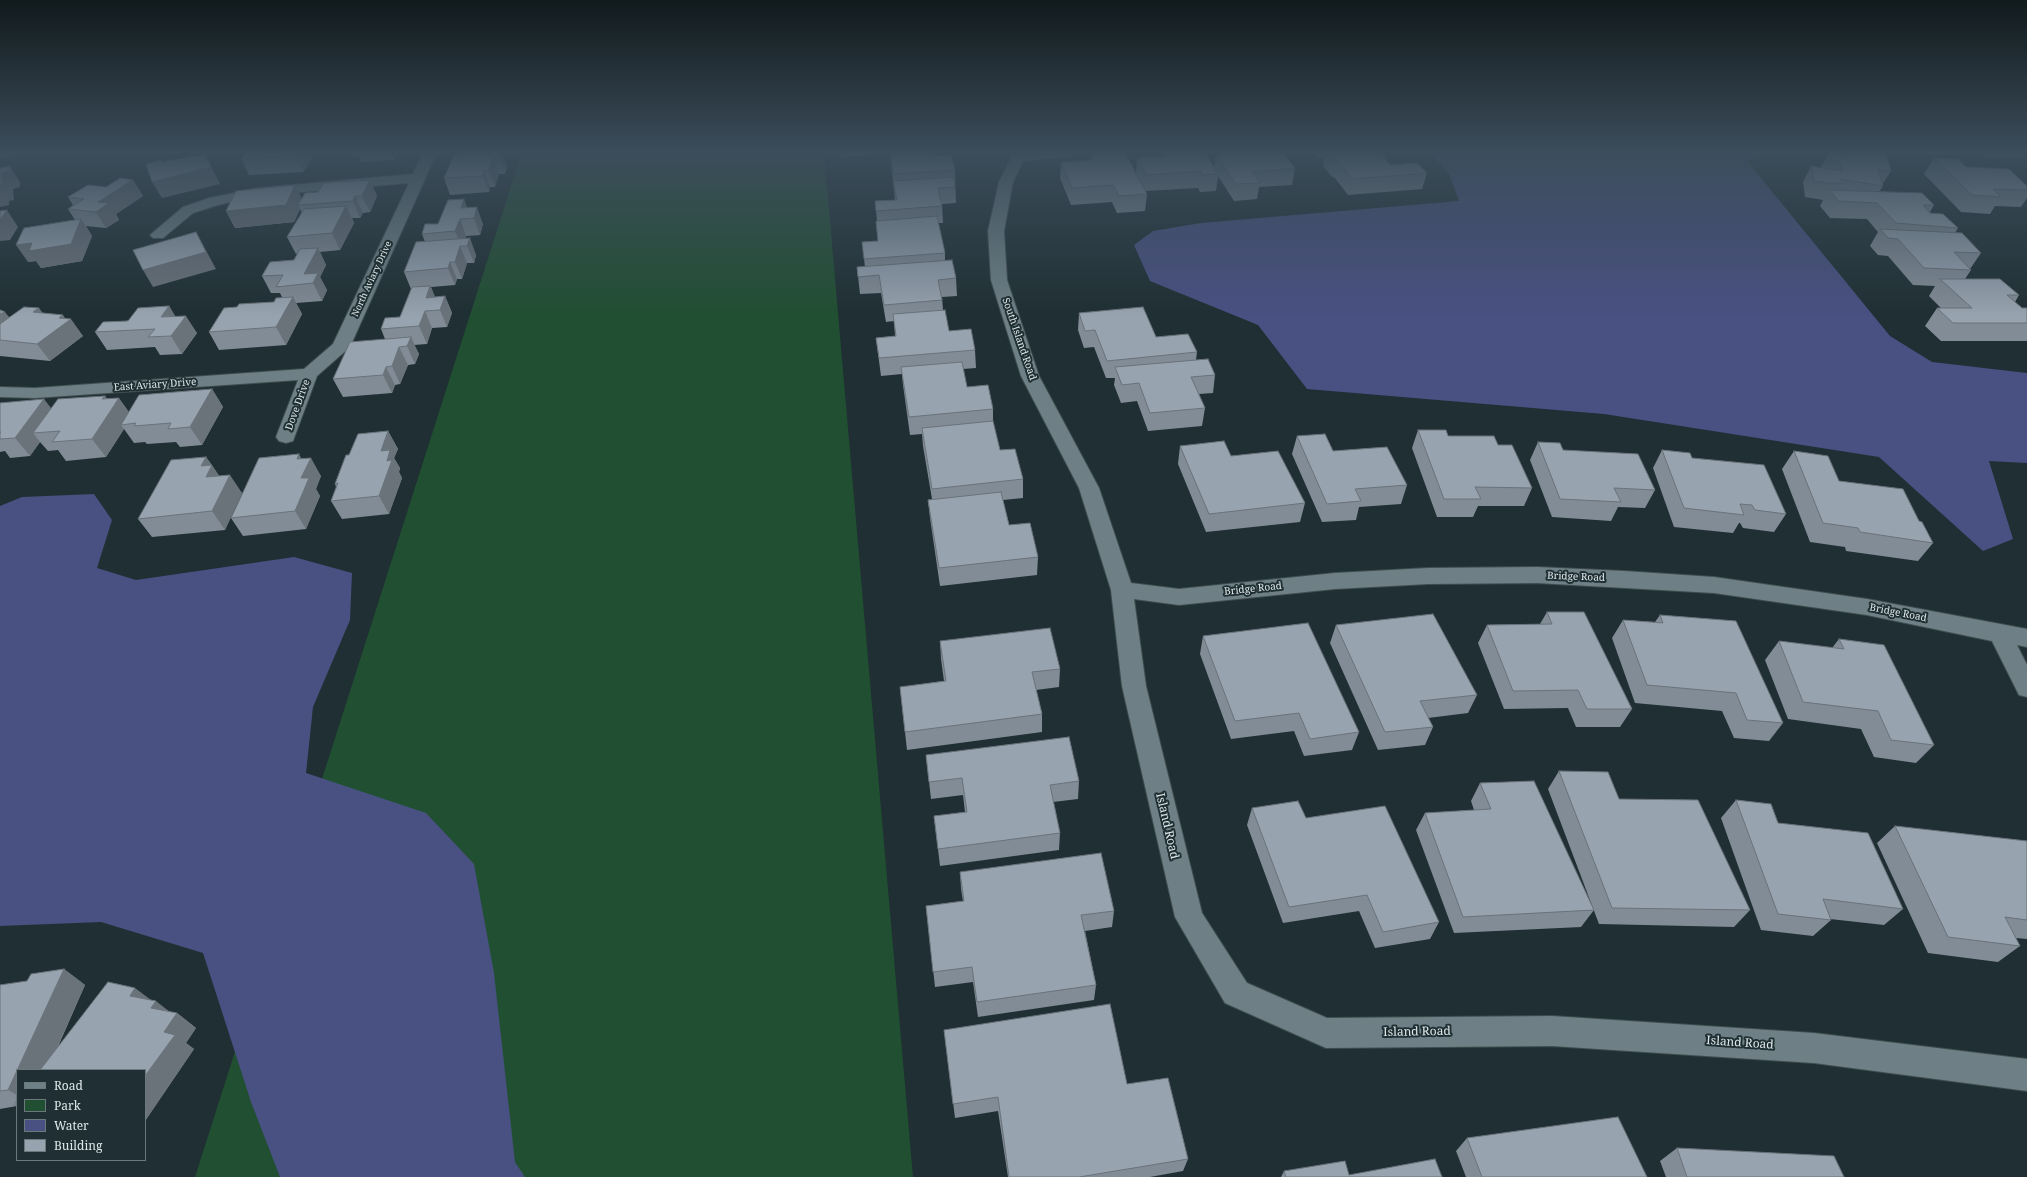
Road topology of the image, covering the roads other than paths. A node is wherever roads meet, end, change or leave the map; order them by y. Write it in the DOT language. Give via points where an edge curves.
graph roads {
  1 [pos="197,207"];
  2 [pos="405,207"];
  3 [pos="1001,207"];
  4 [pos="158,235"];
  5 [pos="309,374"];
  6 [pos="0,392"];
  7 [pos="286,437"];
  8 [pos="1122,590"];
  9 [pos="2000,634"];
  10 [pos="2027,638"];
  11 [pos="2027,688"];
  12 [pos="2027,1075"];
  1 -- 4 [label="street" via="188,210"];
  2 -- 5 [label="street, North Aviary Drive" via="341,346"];
  3 -- 8 [label="street, South Island Road" via="996,231 999,280 1030,376 1090,488"];
  5 -- 6 [label="street, East Aviary Drive" via="35,392"];
  5 -- 7 [label="street, Dove Drive"];
  8 -- 9 [label="street, Bridge Road" via="1179,597 1335,581 1428,576 1537,575 1624,578 1714,585 1867,607"];
  8 -- 12 [label="street, Island Road" via="1134,686 1189,917 1236,993 1326,1033 1552,1031 1814,1048"];
  9 -- 10 [label="street, Bridge Road"];
  9 -- 11 [label="street"];
}
